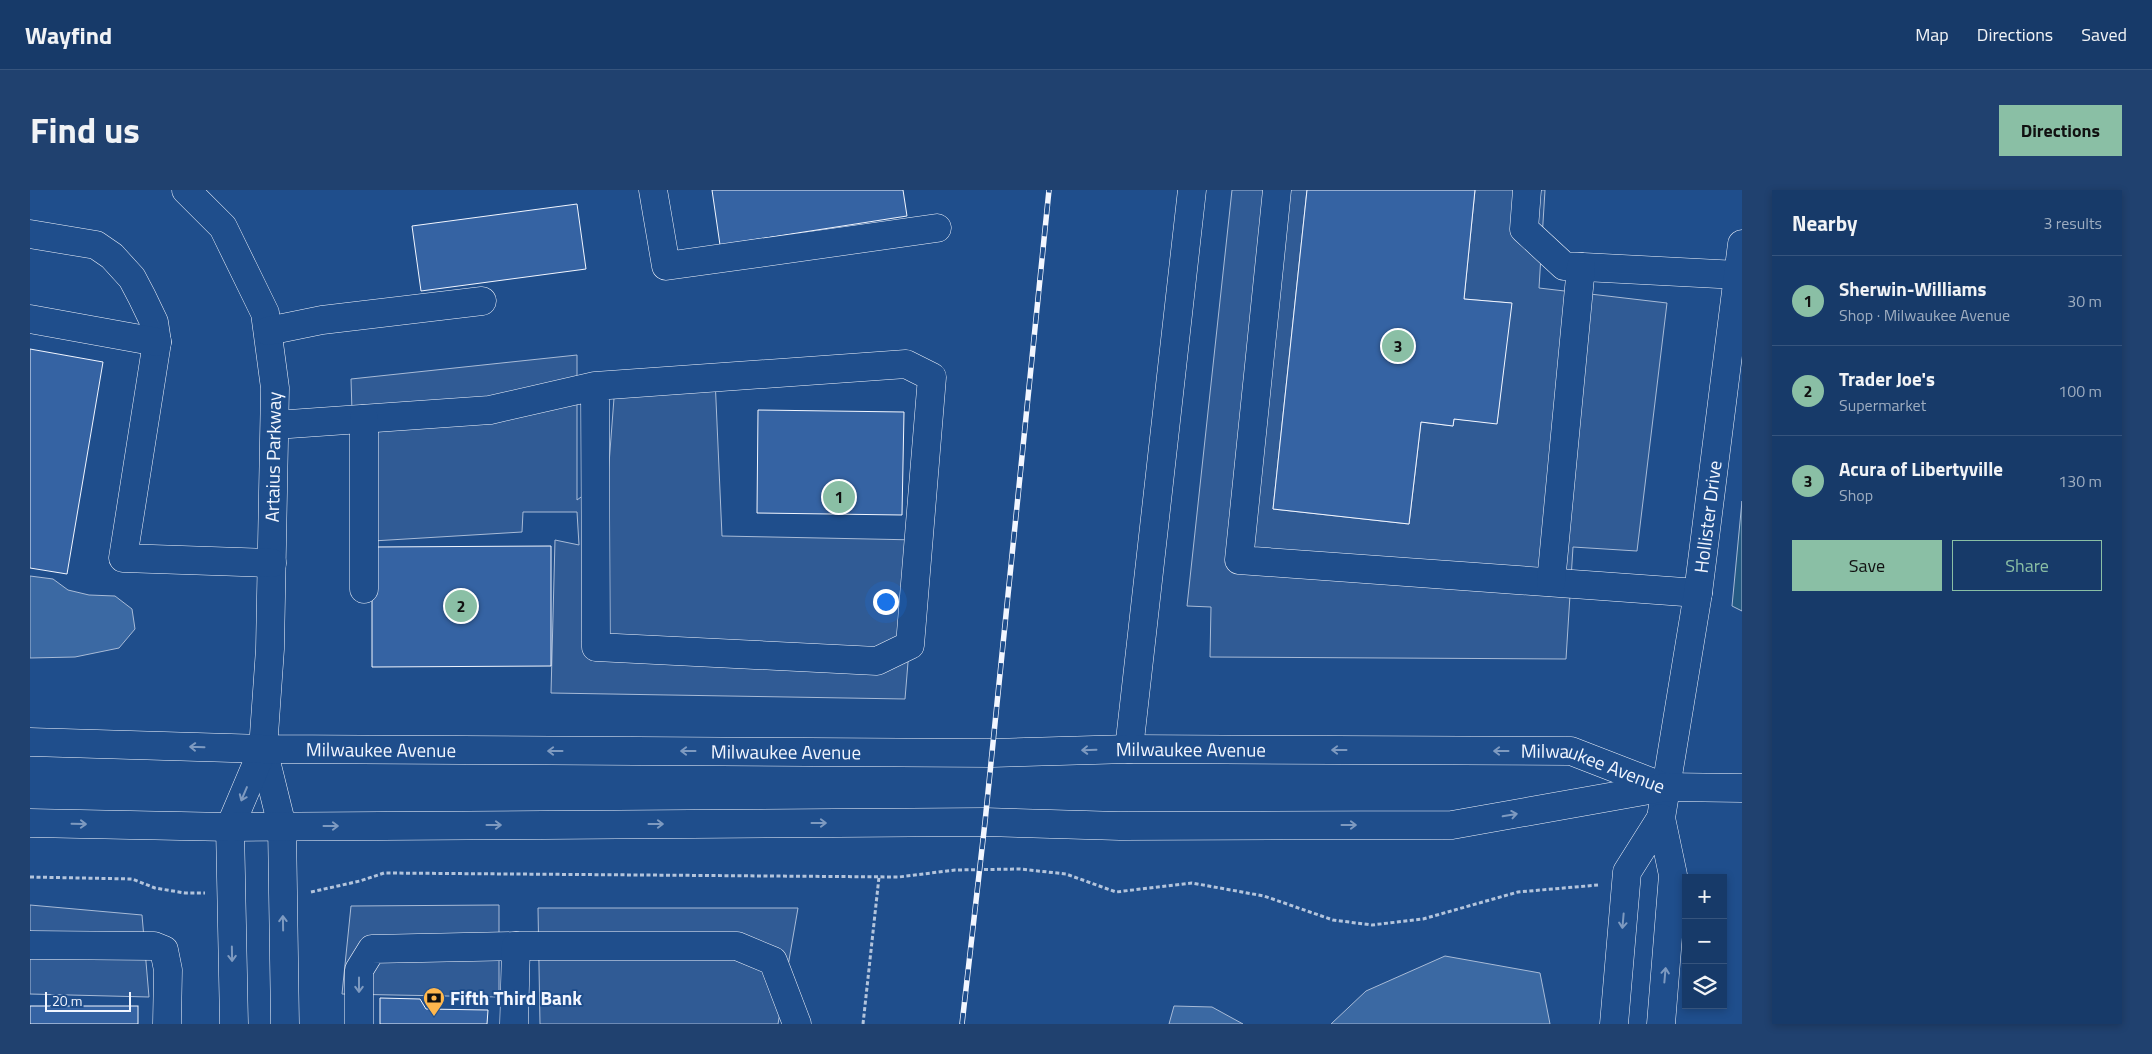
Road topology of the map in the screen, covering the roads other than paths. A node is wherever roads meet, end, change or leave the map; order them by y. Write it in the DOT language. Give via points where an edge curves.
graph roads {
  1 [pos="186,190"];
  2 [pos="653,190"];
  3 [pos="1192,190"];
  4 [pos="1277,190"];
  5 [pos="1527,190"];
  6 [pos="937,228"];
  7 [pos="30,234"];
  8 [pos="1742,244"];
  9 [pos="1581,267"];
  10 [pos="1738,275"];
  11 [pos="482,301"];
  12 [pos="30,319"];
  13 [pos="268,331"];
  14 [pos="157,342"];
  15 [pos="595,386"];
  16 [pos="364,419"];
  17 [pos="274,425"];
  18 [pos="272,563"];
  19 [pos="1551,582"];
  20 [pos="364,588"];
  21 [pos="1698,593"];
  22 [pos="30,742"];
  23 [pos="1129,749"];
  24 [pos="263,750"];
  25 [pos="1666,787"];
  26 [pos="1742,788"];
  27 [pos="1661,818"];
  28 [pos="30,823"];
  29 [pos="282,826"];
  30 [pos="230,827"];
  31 [pos="30,945"];
  32 [pos="516,946"];
  33 [pos="162,1018"];
  34 [pos="234,1024"];
  35 [pos="285,1024"];
  36 [pos="359,1024"];
  37 [pos="514,1024"];
  38 [pos="797,1024"];
  39 [pos="1614,1024"];
  40 [pos="1661,1024"];
  1 -- 13 [label="main road, Artaius Parkway" via="223,227 265,313"];
  2 -- 6 [label="main road" via="666,266"];
  3 -- 23 [label="main road"];
  4 -- 19 [label="main road" via="1239,560"];
  5 -- 9 [label="main road" via="1524,229 1564,266"];
  7 -- 14 [label="main road" via="96,245 112,256 132,278 142,296 154,322"];
  8 -- 10 [label="main road, Hollister Drive"];
  9 -- 10 [label="main road"];
  9 -- 19 [label="main road"];
  10 -- 21 [label="main road, Hollister Drive"];
  11 -- 13 [label="main road" via="322,320"];
  12 -- 14 [label="main road"];
  13 -- 17 [label="main road, Artaius Parkway" via="275,388"];
  14 -- 18 [label="main road" via="123,558"];
  15 -- 15 [label="main road" via="906,364 932,377 910,646 877,661 596,647"];
  15 -- 16 [label="main road" via="490,410"];
  16 -- 17 [label="main road"];
  16 -- 20 [label="main road"];
  17 -- 18 [label="main road, Artaius Parkway"];
  18 -- 24 [label="main road, Artaius Parkway"];
  19 -- 21 [label="main road"];
  21 -- 25 [label="main road, Hollister Drive"];
  24 -- 22 [label="main road, Milwaukee Avenue, one-way"];
  23 -- 24 [label="main road, Milwaukee Avenue, one-way" via="992,753"];
  25 -- 23 [label="main road, Milwaukee Avenue, one-way" via="1570,751"];
  24 -- 29 [label="main road"];
  24 -- 30 [label="main road, one-way"];
  25 -- 26 [label="main road"];
  25 -- 27 [label="main road, Hollister Drive"];
  29 -- 25 [label="main road, Milwaukee Avenue, one-way" via="985,822 1120,826 1452,825"];
  27 -- 39 [label="main road, one-way" via="1627,872"];
  40 -- 27 [label="main road, one-way" via="1673,875"];
  28 -- 30 [label="main road, Milwaukee Avenue, one-way"];
  29 -- 30 [label="main road, Milwaukee Avenue"];
  35 -- 29 [label="main road, one-way"];
  30 -- 34 [label="main road, one-way"];
  31 -- 33 [label="main road" via="154,946 164,950 168,970"];
  32 -- 36 [label="main road, one-way" via="372,949 359,970"];
  32 -- 37 [label="main road"];
  32 -- 38 [label="main road" via="737,946 773,961"];
}
